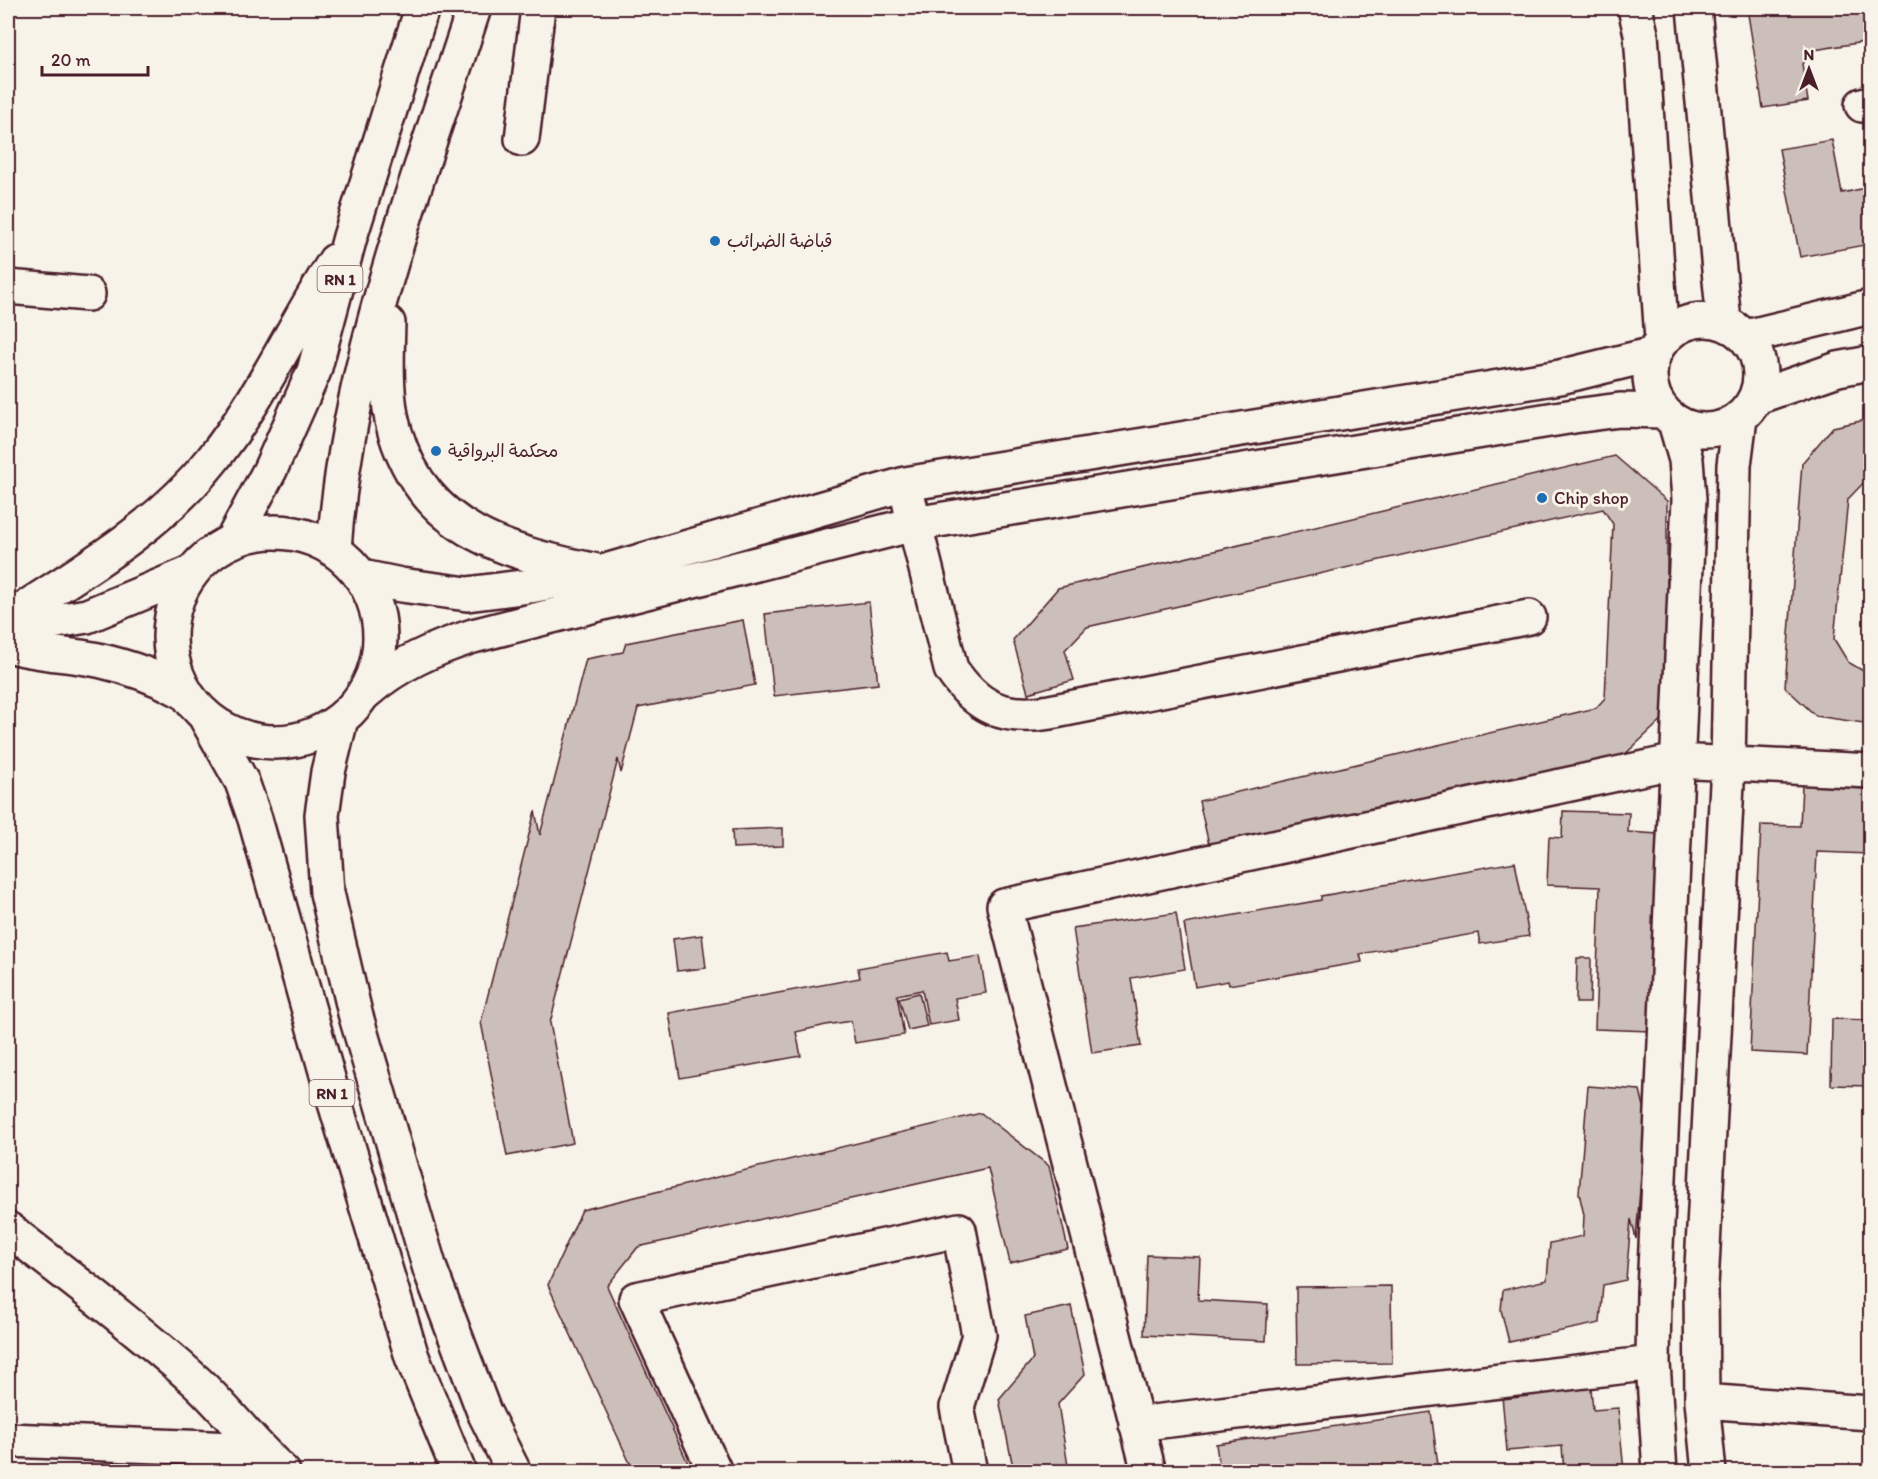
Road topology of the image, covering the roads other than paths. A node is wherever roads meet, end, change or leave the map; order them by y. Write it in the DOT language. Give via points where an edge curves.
graph roads {
  1 [pos="422,8"];
  2 [pos="474,8"];
  3 [pos="538,8"];
  4 [pos="1635,8"];
  5 [pos="1694,8"];
  6 [pos="522,139"];
  7 [pos="350,237"];
  8 [pos="389,271"];
  9 [pos="8,287"];
  10 [pos="88,294"];
  11 [pos="1870,307"];
  12 [pos="1735,329"];
  13 [pos="1658,347"];
  14 [pos="1870,363"];
  15 [pos="1749,407"];
  16 [pos="1669,417"];
  17 [pos="905,484"];
  18 [pos="914,524"];
  19 [pos="232,541"];
  20 [pos="334,549"];
  21 [pos="602,572"];
  22 [pos="191,573"];
  23 [pos="362,577"];
  24 [pos="1529,616"];
  25 [pos="8,619"];
  26 [pos="8,629"];
  27 [pos="8,645"];
  28 [pos="366,692"];
  29 [pos="195,704"];
  30 [pos="341,719"];
  31 [pos="1677,761"];
  32 [pos="1728,764"];
  33 [pos="1870,771"];
  34 [pos="8,1229"];
  35 [pos="1653,1363"];
  36 [pos="1702,1401"];
  37 [pos="1870,1413"];
  38 [pos="1136,1425"];
  39 [pos="8,1440"];
  40 [pos="257,1461"];
  41 [pos="283,1472"];
  42 [pos="459,1472"];
  43 [pos="514,1472"];
  44 [pos="715,1472"];
  45 [pos="970,1472"];
  46 [pos="1149,1472"];
  47 [pos="1660,1472"];
  48 [pos="1709,1472"];
  1 -- 7 [label="main road, RN 1"];
  2 -- 8 [label="main road, RN 1"];
  3 -- 6 [label="main road"];
  4 -- 13 [label="main road" via="1641,34"];
  5 -- 12 [label="main road"];
  7 -- 19 [label="main road, RN 1" via="314,371"];
  7 -- 25 [label="main road" via="247,410 212,460 167,508 115,549"];
  8 -- 20 [label="main road, RN 1" via="360,378 340,475"];
  8 -- 21 [label="main road, RN 1" via="387,369 394,431 411,474 465,530 502,547"];
  9 -- 10 [label="main road"];
  11 -- 12 [label="main road"];
  12 -- 13 [label="main road" via="1707,319 1690,321 1675,328"];
  12 -- 15 [label="main road" via="1756,350 1761,365 1761,381"];
  13 -- 16 [label="main road" via="1650,384"];
  13 -- 17 [label="main road" via="1560,377"];
  14 -- 15 [label="main road" via="1838,369"];
  15 -- 16 [label="main road" via="1725,427 1708,431 1691,429"];
  15 -- 32 [label="main road" via="1734,465"];
  16 -- 18 [label="main road" via="1620,410 1574,416"];
  16 -- 31 [label="main road" via="1686,460 1689,500"];
  17 -- 18 [label="main road"];
  17 -- 21 [label="main road"];
  18 -- 24 [label="main road" via="951,669 964,689 982,704 1004,713 1038,714"];
  18 -- 28 [label="main road" via="473,636 412,659"];
  19 -- 20 [label="main road, RN 1" via="258,533 284,532"];
  19 -- 22 [label="main road, RN 1" via="210,554"];
  20 -- 23 [label="main road, RN 1"];
  21 -- 23 [label="main road" via="467,594"];
  22 -- 26 [label="main road" via="87,616"];
  22 -- 29 [label="main road, RN 1" via="175,601 169,631 172,663"];
  23 -- 28 [label="main road, RN 1" via="379,614 380,654"];
  27 -- 29 [label="main road" via="128,668 158,678"];
  28 -- 30 [label="main road, RN 1"];
  29 -- 30 [label="main road, RN 1" via="236,736 273,743 309,737"];
  29 -- 42 [label="main road, RN 1" via="242,782 255,819 412,1358"];
  30 -- 43 [label="main road, RN 1" via="322,815 327,894 355,1013 430,1269 484,1412"];
  31 -- 32 [label="main road"];
  31 -- 35 [label="main road"];
  31 -- 38 [label="main road" via="1004,906"];
  32 -- 33 [label="main road"];
  32 -- 36 [label="main road" via="1702,1263"];
  34 -- 40 [label="main road" via="128,1322 181,1369"];
  35 -- 38 [label="main road"];
  35 -- 47 [label="main road"];
  36 -- 37 [label="main road"];
  36 -- 48 [label="main road"];
  38 -- 46 [label="main road"];
  39 -- 40 [label="main road"];
  40 -- 41 [label="main road"];
  44 -- 45 [label="main road" via="636,1299 959,1230 979,1335 957,1407"];
}
